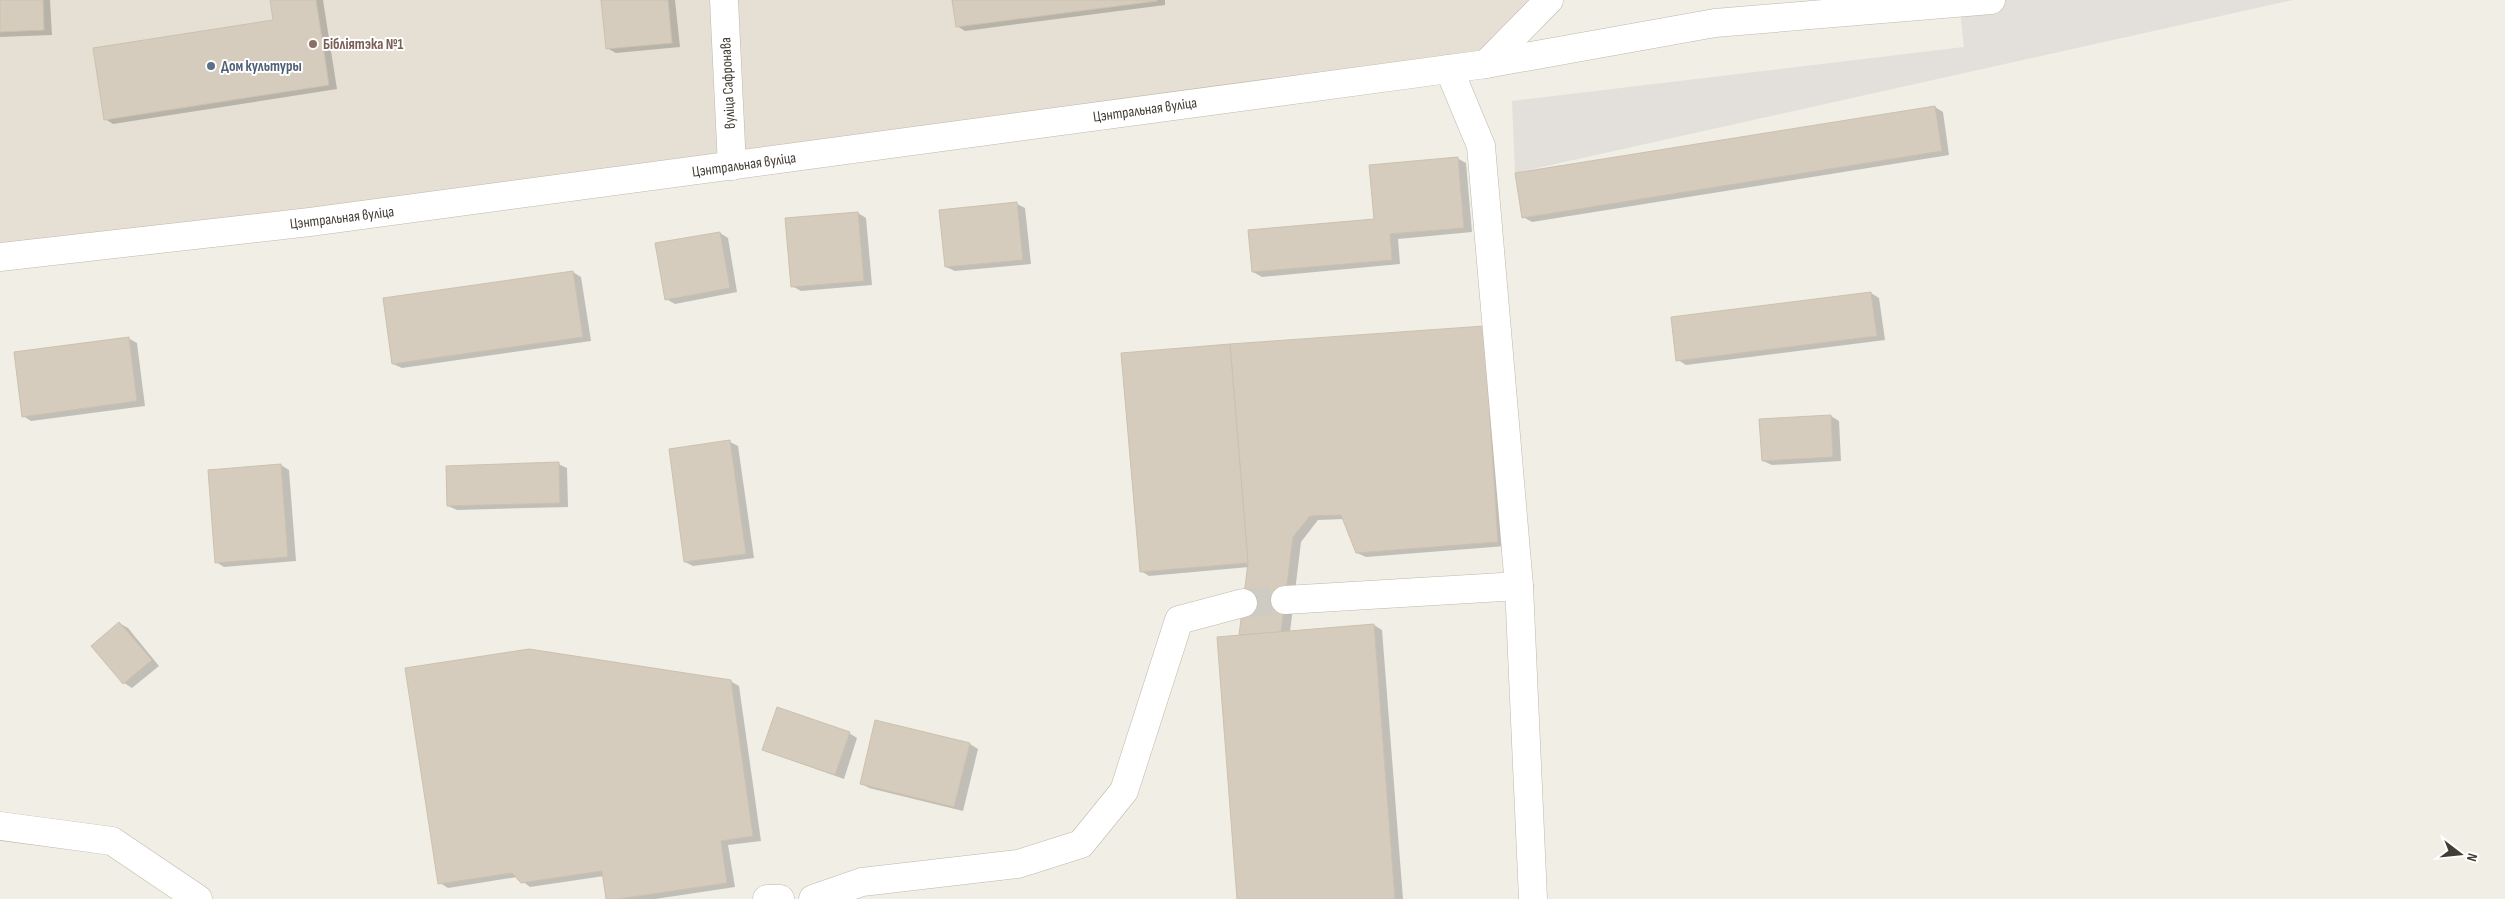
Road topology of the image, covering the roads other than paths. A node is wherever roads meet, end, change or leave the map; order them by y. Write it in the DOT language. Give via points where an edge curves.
graph roads {
  1 [pos="724,0"];
  2 [pos="1549,0"];
  3 [pos="1991,0"];
  4 [pos="1486,64"];
  5 [pos="1449,69"];
  6 [pos="732,166"];
  7 [pos="0,257"];
  8 [pos="1519,586"];
  9 [pos="1285,600"];
  10 [pos="1243,603"];
  11 [pos="0,826"];
  12 [pos="198,899"];
  13 [pos="767,899"];
  14 [pos="780,899"];
  15 [pos="813,899"];
  16 [pos="1533,899"];
  1 -- 6 [label="street, вуліца Сафронава"];
  2 -- 4 [label="street"];
  3 -- 4 [label="street, Цэнтральная вуліца" via="1715,22"];
  4 -- 5 [label="street, Цэнтральная вуліца"];
  5 -- 6 [label="street, Цэнтральная вуліца"];
  5 -- 8 [label="street" via="1481,146"];
  6 -- 7 [label="street, Цэнтральная вуліца" via="310,222"];
  8 -- 9 [label="street"];
  8 -- 16 [label="street"];
  10 -- 15 [label="street" via="1179,620 1124,791 1081,844 1018,864 862,882"];
  11 -- 12 [label="street" via="112,841"];
  13 -- 14 [label="street"];
}
